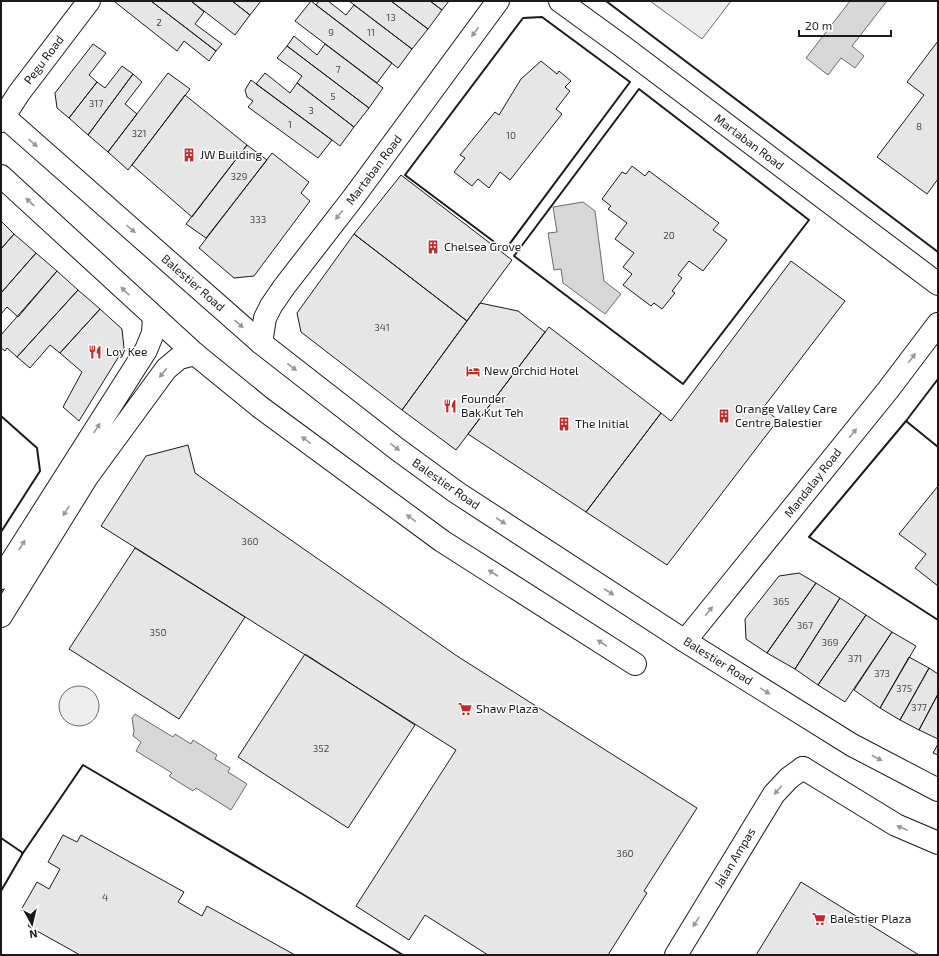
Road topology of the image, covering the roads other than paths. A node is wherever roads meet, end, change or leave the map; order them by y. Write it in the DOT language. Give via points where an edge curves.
graph roads {
  1 [pos="89,1"];
  2 [pos="498,1"];
  3 [pos="560,1"];
  4 [pos="2,117"];
  5 [pos="1,176"];
  6 [pos="938,284"];
  7 [pos="154,317"];
  8 [pos="938,324"];
  9 [pos="261,344"];
  10 [pos="195,354"];
  11 [pos="1,578"];
  12 [pos="1,616"];
  13 [pos="685,641"];
  14 [pos="635,664"];
  15 [pos="938,790"];
  16 [pos="938,843"];
  17 [pos="676,955"];
  1 -- 4 [label="street, Pegu Road"];
  2 -- 9 [label="street, Martaban Road, one-way" via="284,287 265,318"];
  3 -- 6 [label="street, Martaban Road"];
  4 -- 9 [label="street, Balestier Road, one-way"];
  7 -- 5 [label="street, one-way"];
  7 -- 10 [label="street"];
  11 -- 7 [label="street, one-way" via="146,350 153,333"];
  13 -- 8 [label="street, Mandalay Road, one-way" via="888,390"];
  9 -- 13 [label="street, Balestier Road, one-way" via="456,492"];
  10 -- 12 [label="street, one-way" via="179,358 166,369 87,478"];
  14 -- 10 [label="street, one-way" via="442,541 260,407"];
  13 -- 15 [label="street, Balestier Road, one-way" via="852,745"];
  16 -- 17 [label="street, Jalan Ampas, one-way" via="896,826 803,768 774,794"];
}
